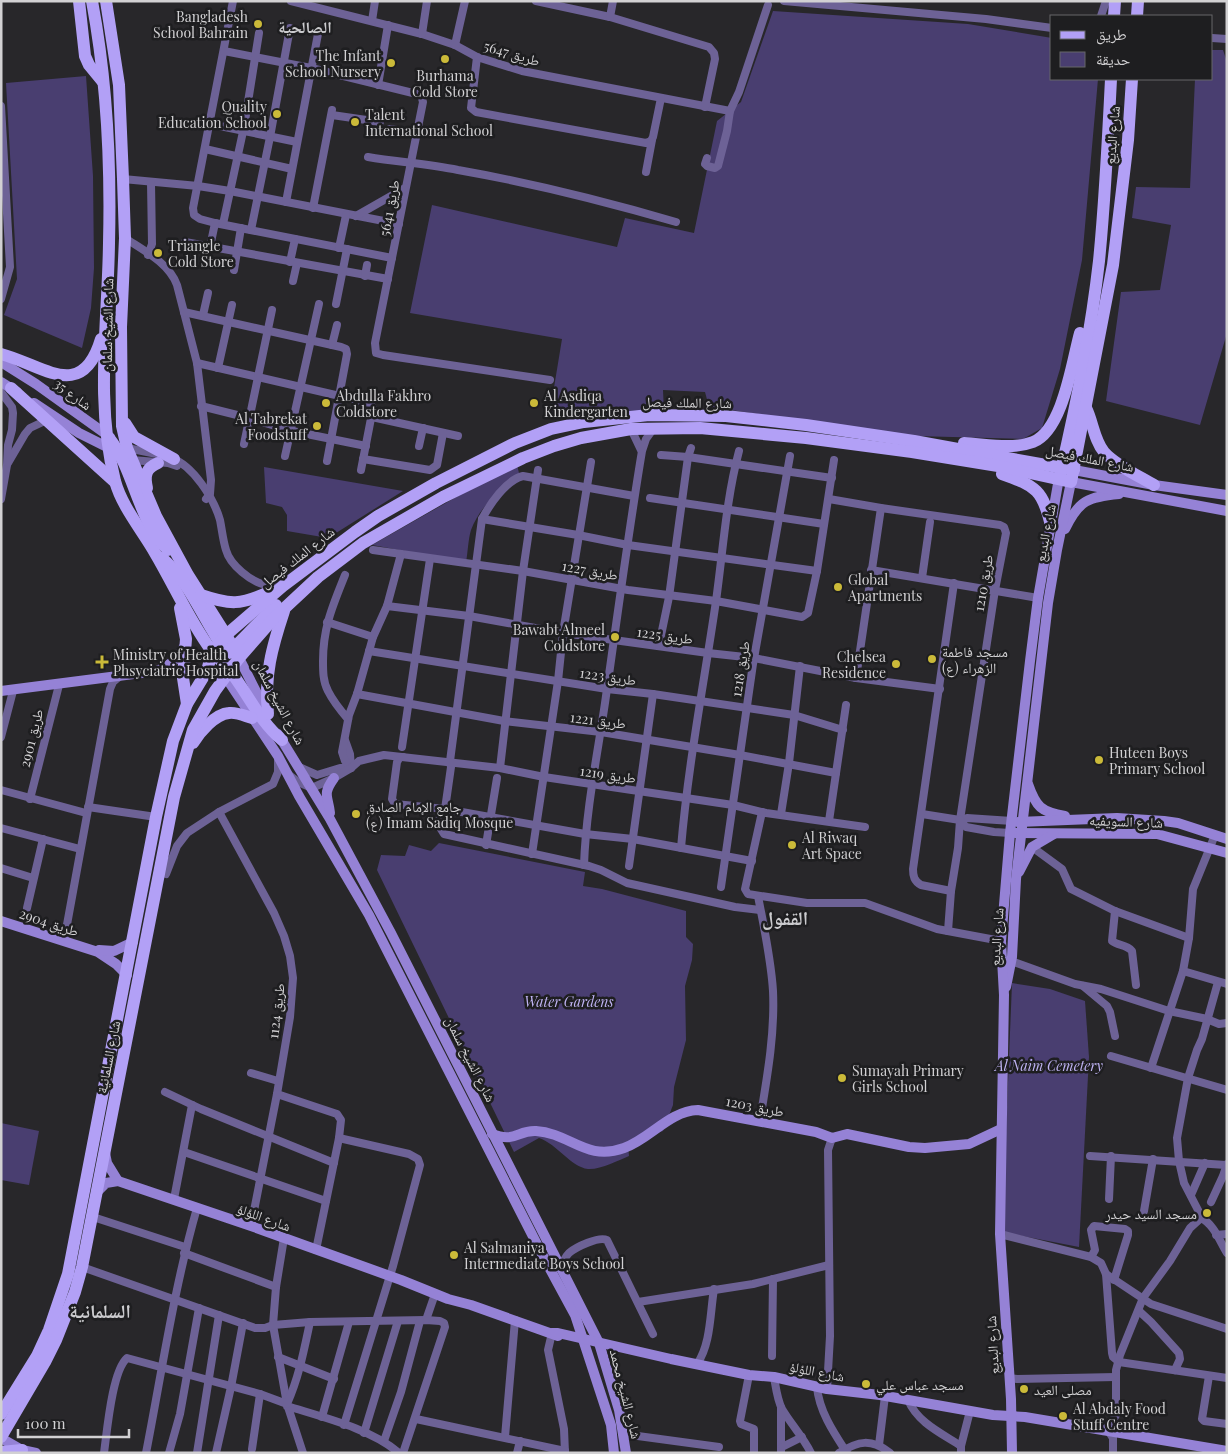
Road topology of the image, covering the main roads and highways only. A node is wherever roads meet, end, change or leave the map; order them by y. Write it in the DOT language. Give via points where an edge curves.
graph roads {
  1 [pos="79,1"];
  2 [pos="92,1"];
  3 [pos="106,1"];
  4 [pos="1115,1"];
  5 [pos="1138,1"];
  6 [pos="1114,15"];
  7 [pos="1137,15"];
  8 [pos="1110,80"];
  9 [pos="1132,80"];
  10 [pos="104,83"];
  11 [pos="1097,272"];
  12 [pos="105,317"];
  13 [pos="1,354"];
  14 [pos="4,387"];
  15 [pos="1086,408"];
  16 [pos="121,410"];
  17 [pos="913,447"];
  18 [pos="119,449"];
  19 [pos="174,459"];
  20 [pos="158,463"];
  21 [pos="1067,474"];
  22 [pos="115,482"];
  23 [pos="1154,485"];
  24 [pos="156,516"];
  25 [pos="1051,526"];
  26 [pos="154,552"];
  27 [pos="177,557"];
  28 [pos="316,560"];
  29 [pos="285,585"];
  30 [pos="175,589"];
  31 [pos="201,594"];
  32 [pos="286,606"];
  33 [pos="225,656"];
  34 [pos="187,704"];
  35 [pos="268,714"];
  36 [pos="252,718"];
  37 [pos="282,740"];
  38 [pos="187,753"];
  39 [pos="179,774"];
  40 [pos="20,1384"];
  41 [pos="1,1397"];
  42 [pos="1,1414"];
  43 [pos="1,1438"];
  44 [pos="22,1450"];
  45 [pos="1,1452"];
  1 -- 10 [label="main road" via="85,56"];
  2 -- 10 [label="main road, شارع الشيخ سلمان"];
  3 -- 16 [label="main road, شارع الشيخ سلمان" via="119,85 123,180 125,238"];
  4 -- 6 [label="main road"];
  5 -- 7 [label="main road"];
  8 -- 11 [label="main road, شارع البديع" via="1108,159"];
  9 -- 15 [label="main road, شارع البديع" via="1113,265"];
  10 -- 12 [label="main road, شارع الشيخ سلمان" via="109,164"];
  11 -- 17 [label="main road" via="1061,407 1046,433 1033,442 1013,445"];
  11 -- 21 [label="main road, شارع البديع"];
  12 -- 13 [label="main road" via="97,350 79,372 54,374"];
  12 -- 18 [label="main road, شارع الشيخ سلمان" via="104,390"];
  14 -- 22 [label="main road" via="47,420"];
  15 -- 21 [label="main road, شارع البديع"];
  15 -- 23 [label="main road" via="1104,452"];
  16 -- 18 [label="main road, شارع الشيخ سلمان"];
  16 -- 19 [label="main road" via="134,437"];
  17 -- 21 [label="main road, شارع الملك فيصل"];
  17 -- 25 [label="main road" via="1024,482 1043,498"];
  17 -- 28 [label="main road, شارع الملك فيصل" via="806,426 726,416 649,415 584,422 551,429 515,443 436,483 378,516"];
  17 -- 32 [label="main road, شارع الملك فيصل" via="700,428 631,429 581,438 523,458 443,497 349,553"];
  18 -- 22 [label="main road, شارع الشيخ سلمان"];
  18 -- 24 [label="main road, شارع الشيخ سلمان"];
  18 -- 27 [label="main road" via="153,532"];
  20 -- 24 [label="main road" via="151,466 145,475"];
  22 -- 26 [label="main road, شارع الشيخ سلمان"];
  24 -- 27 [label="main road, شارع الشيخ سلمان"];
  26 -- 30 [label="main road, شارع الشيخ سلمان"];
  26 -- 33 [label="main road" via="173,568"];
  27 -- 31 [label="main road, شارع الشيخ سلمان"];
  28 -- 29 [label="main road, شارع الملك فيصل"];
  28 -- 33 [label="main road"];
  29 -- 31 [label="main road" via="236,603"];
  29 -- 33 [label="main road, شارع الملك فيصل"];
  30 -- 33 [label="main road, شارع الشيخ سلمان" via="204,638"];
  30 -- 34 [label="main road" via="186,639 183,678"];
  31 -- 33 [label="main road, شارع الشيخ سلمان"];
  32 -- 33 [label="main road, شارع الملك فيصل"];
  32 -- 35 [label="main road" via="268,666"];
  33 -- 34 [label="main road, شارع السلمانية" via="207,671"];
  33 -- 37 [label="main road" via="266,724"];
  33 -- 38 [label="main road, شارع السلمانية" via="193,730"];
  33 -- 39 [label="main road" via="192,708 181,734 176,758"];
  34 -- 40 [label="main road, شارع السلمانية" via="173,741 156,817 68,1274 49,1330"];
  36 -- 38 [label="main road" via="235,713 220,716 198,735"];
  38 -- 39 [label="main road, شارع السلمانية"];
  39 -- 43 [label="main road, شارع السلمانية" via="82,1267 56,1340"];
  40 -- 41 [label="main road"];
  40 -- 42 [label="main road, شارع السلمانية"];
  44 -- 45 [label="main road"];
}
